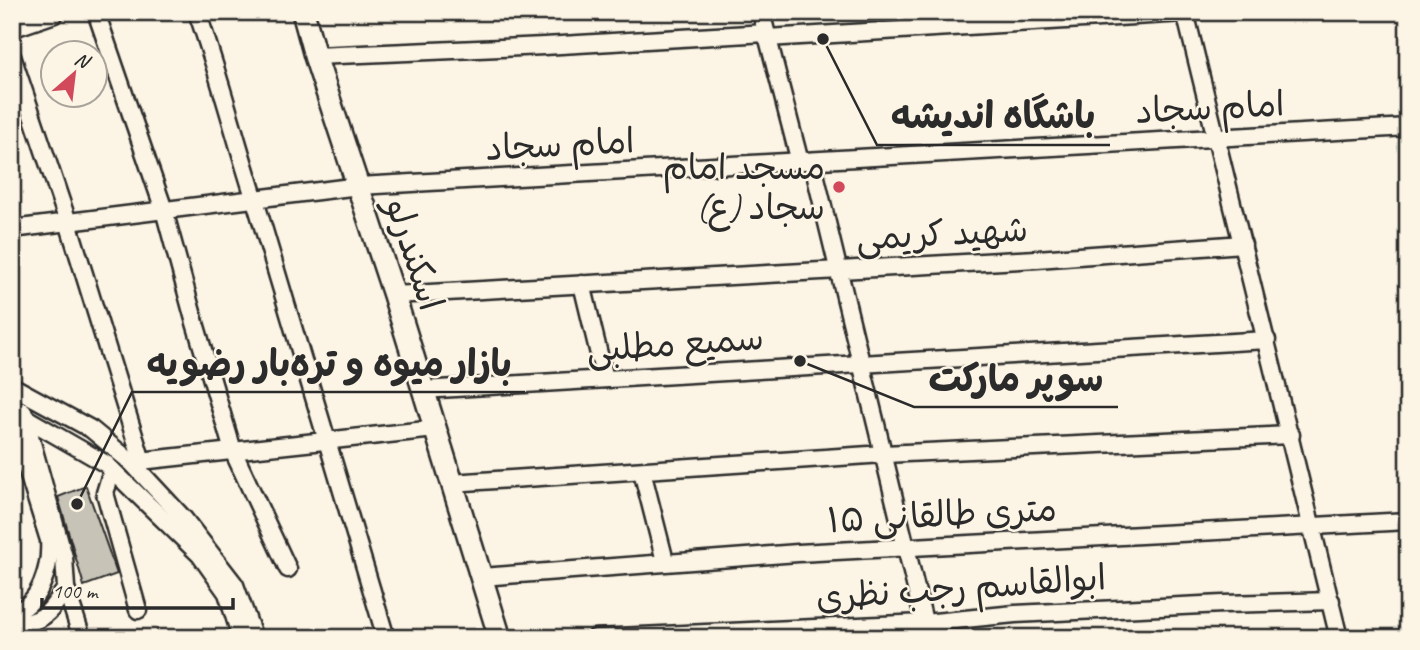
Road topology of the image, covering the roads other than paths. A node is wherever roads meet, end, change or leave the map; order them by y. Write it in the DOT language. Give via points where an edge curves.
graph roads {
  1 [pos="53,12"];
  2 [pos="96,12"];
  3 [pos="197,12"];
  4 [pos="303,12"];
  5 [pos="761,12"];
  6 [pos="1185,13"];
  7 [pos="12,26"];
  8 [pos="767,35"];
  9 [pos="12,56"];
  10 [pos="315,56"];
  11 [pos="1408,127"];
  12 [pos="1217,139"];
  13 [pos="806,162"];
  14 [pos="359,186"];
  15 [pos="254,199"];
  16 [pos="164,210"];
  17 [pos="68,222"];
  18 [pos="12,229"];
  19 [pos="1243,244"];
  20 [pos="839,270"];
  21 [pos="582,284"];
  22 [pos="394,295"];
  23 [pos="1267,340"];
  24 [pos="861,363"];
  25 [pos="605,379"];
  26 [pos="13,384"];
  27 [pos="422,390"];
  28 [pos="16,416"];
  29 [pos="435,429"];
  30 [pos="1291,435"];
  31 [pos="327,441"];
  32 [pos="233,451"];
  33 [pos="884,454"];
  34 [pos="136,461"];
  35 [pos="109,467"];
  36 [pos="642,471"];
  37 [pos="451,483"];
  38 [pos="1408,522"];
  39 [pos="1314,527"];
  40 [pos="906,547"];
  41 [pos="665,561"];
  42 [pos="288,569"];
  43 [pos="481,576"];
  44 [pos="65,587"];
  45 [pos="1331,601"];
  46 [pos="138,610"];
  47 [pos="12,613"];
  48 [pos="12,626"];
  49 [pos="926,630"];
  50 [pos="82,638"];
  51 [pos="241,638"];
  52 [pos="254,638"];
  53 [pos="387,638"];
  54 [pos="500,638"];
  55 [pos="595,638"];
  56 [pos="1339,638"];
  1 -- 7 [label="main road"];
  2 -- 16 [label="street"];
  3 -- 15 [label="street"];
  4 -- 10 [label="main road, اسکندرلو"];
  5 -- 8 [label="street"];
  6 -- 8 [label="street"];
  6 -- 12 [label="street"];
  8 -- 10 [label="street"];
  8 -- 13 [label="street"];
  9 -- 17 [label="street"];
  10 -- 14 [label="main road, اسکندرلو"];
  11 -- 12 [label="street, امام سجاد"];
  12 -- 13 [label="street, امام سجاد"];
  12 -- 19 [label="street"];
  13 -- 14 [label="street, امام سجاد"];
  13 -- 20 [label="street"];
  14 -- 15 [label="street, امام سجاد"];
  14 -- 22 [label="main road, اسکندرلو"];
  15 -- 16 [label="street, امام سجاد"];
  15 -- 31 [label="street"];
  16 -- 17 [label="street, امام سجاد"];
  16 -- 32 [label="street"];
  17 -- 18 [label="street, امام سجاد"];
  17 -- 34 [label="street"];
  19 -- 20 [label="street, شهید کریمی"];
  19 -- 23 [label="street"];
  20 -- 21 [label="street, شهید کریمی"];
  20 -- 24 [label="street"];
  21 -- 22 [label="street, شهید کریمی"];
  21 -- 25 [label="street"];
  22 -- 27 [label="main road, اسکندرلو"];
  23 -- 24 [label="street, سمیع مطلبی"];
  23 -- 30 [label="street"];
  24 -- 25 [label="street, سمیع مطلبی"];
  24 -- 33 [label="street"];
  25 -- 27 [label="street, سمیع مطلبی"];
  26 -- 28 [label="street"];
  26 -- 34 [label="street"];
  27 -- 29 [label="main road, اسکندرلو"];
  28 -- 35 [label="street"];
  28 -- 44 [label="street" via="64,557"];
  28 -- 47 [label="street" via="50,556 44,578 29,601"];
  29 -- 31 [label="street"];
  29 -- 37 [label="main road, اسکندرلو"];
  30 -- 33 [label="street"];
  30 -- 39 [label="street"];
  31 -- 32 [label="street"];
  31 -- 53 [label="street"];
  32 -- 34 [label="street"];
  32 -- 42 [label="street"];
  33 -- 36 [label="street"];
  33 -- 40 [label="street"];
  34 -- 35 [label="street"];
  34 -- 52 [label="street" via="229,575"];
  35 -- 46 [label="street" via="105,493"];
  35 -- 51 [label="street" via="200,555 227,593"];
  36 -- 37 [label="street"];
  36 -- 41 [label="street"];
  37 -- 43 [label="main road, اسکندرلو"];
  38 -- 39 [label="street, ۱۵ متری طالقانی"];
  39 -- 40 [label="street, ۱۵ متری طالقانی"];
  39 -- 45 [label="street"];
  40 -- 41 [label="street, ۱۵ متری طالقانی"];
  40 -- 49 [label="street"];
  41 -- 43 [label="street, ۱۵ متری طالقانی"];
  43 -- 54 [label="main road, اسکندرلو"];
  44 -- 48 [label="street" via="48,614 35,623"];
  44 -- 50 [label="street"];
  45 -- 49 [label="street, ابوالقاسم رجب نظری" via="1015,614"];
  45 -- 56 [label="street"];
  49 -- 55 [label="street, ابوالقاسم رجب نظری"];
}
